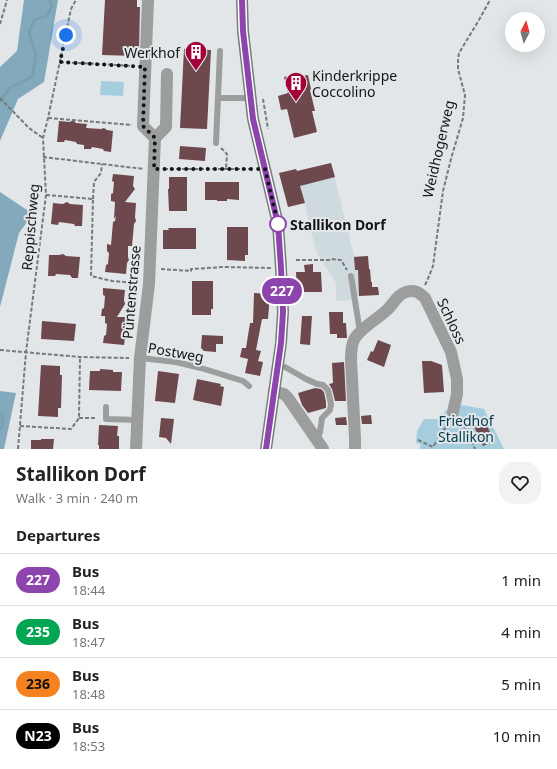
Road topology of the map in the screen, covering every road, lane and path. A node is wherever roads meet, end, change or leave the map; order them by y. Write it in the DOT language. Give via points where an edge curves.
graph roads {
  1 [pos="7,0"];
  2 [pos="76,0"];
  3 [pos="148,0"];
  4 [pos="242,0"];
  5 [pos="490,0"];
  6 [pos="0,24"];
  7 [pos="220,51"];
  8 [pos="60,62"];
  9 [pos="145,67"];
  10 [pos="167,74"];
  11 [pos="262,93"];
  12 [pos="0,98"];
  13 [pos="218,98"];
  14 [pos="250,98"];
  15 [pos="48,118"];
  16 [pos="143,126"];
  17 [pos="268,131"];
  18 [pos="42,138"];
  19 [pos="155,138"];
  20 [pos="216,143"];
  21 [pos="44,157"];
  22 [pos="102,164"];
  23 [pos="154,169"];
  24 [pos="226,169"];
  25 [pos="265,169"];
  26 [pos="46,195"];
  27 [pos="94,199"];
  28 [pos="296,260"];
  29 [pos="345,267"];
  30 [pos="149,268"];
  31 [pos="281,268"];
  32 [pos="351,276"];
  33 [pos="149,284"];
  34 [pos="419,292"];
  35 [pos="360,332"];
  36 [pos="0,350"];
  37 [pos="26,352"];
  38 [pos="80,357"];
  39 [pos="140,358"];
  40 [pos="278,366"];
  41 [pos="249,386"];
  42 [pos="274,391"];
  43 [pos="106,407"];
  44 [pos="454,416"];
  45 [pos="79,418"];
  46 [pos="101,418"];
  47 [pos="138,420"];
  48 [pos="20,426"];
  49 [pos="418,440"];
  50 [pos="320,444"];
  51 [pos="434,448"];
  52 [pos="18,449"];
  53 [pos="136,449"];
  54 [pos="266,449"];
  55 [pos="355,449"];
  56 [pos="475,449"];
  1 -- 6 [label="path"];
  2 -- 8 [label="path, Reppischweg" via="71,9"];
  3 -- 9 [label="street"];
  4 -- 14 [label="main road"];
  5 -- 34 [label="path, Weidhogerweg" via="459,53 458,69 465,95 464,107 443,191 433,266"];
  7 -- 13 [label="lane"];
  8 -- 9 [label="path"];
  8 -- 15 [label="path, Reppischweg"];
  9 -- 16 [label="street"];
  10 -- 19 [label="street" via="166,127"];
  11 -- 17 [label="path"];
  12 -- 18 [label="path"];
  13 -- 14 [label="lane"];
  13 -- 20 [label="lane"];
  14 -- 25 [label="main road"];
  15 -- 16 [label="path"];
  15 -- 18 [label="path, Reppischweg"];
  16 -- 19 [label="street"];
  18 -- 21 [label="path, Reppischweg"];
  19 -- 23 [label="street, Püntenstrasse"];
  20 -- 24 [label="path" via="227,154"];
  21 -- 22 [label="path"];
  21 -- 26 [label="path, Reppischweg"];
  22 -- 23 [label="path"];
  22 -- 27 [label="path" via="101,173 94,182"];
  23 -- 24 [label="path"];
  23 -- 30 [label="street, Püntenstrasse"];
  24 -- 25 [label="path"];
  25 -- 31 [label="main road" via="278,224"];
  26 -- 27 [label="path"];
  26 -- 37 [label="path, Reppischweg"];
  27 -- 33 [label="path" via="90,276"];
  28 -- 29 [label="path" via="341,260"];
  30 -- 31 [label="path" via="191,271 224,267"];
  30 -- 33 [label="street, Püntenstrasse"];
  31 -- 40 [label="main road" via="283,312"];
  32 -- 35 [label="lane"];
  33 -- 39 [label="street, Püntenstrasse"];
  34 -- 35 [label="street" via="404,292"];
  34 -- 44 [label="street, Schloss" via="425,298 451,352 457,394"];
  35 -- 55 [label="street" via="354,340 351,360"];
  36 -- 37 [label="path, Postweg"];
  37 -- 38 [label="path, Postweg"];
  37 -- 48 [label="path, Reppischweg"];
  38 -- 39 [label="path, Postweg"];
  38 -- 45 [label="path"];
  39 -- 41 [label="lane, Postweg" via="201,368 243,381"];
  39 -- 47 [label="street, Püntenstrasse"];
  40 -- 42 [label="main road"];
  40 -- 50 [label="lane" via="285,367 317,384 323,384 328,390 331,404 330,410 322,418"];
  42 -- 50 [label="street" via="288,398"];
  42 -- 54 [label="main road"];
  43 -- 47 [label="lane" via="106,419"];
  44 -- 51 [label="path"];
  44 -- 56 [label="path" via="465,427"];
  45 -- 46 [label="path"];
  45 -- 48 [label="path" via="71,429"];
  47 -- 53 [label="street, Püntenstrasse"];
  48 -- 52 [label="path, Reppischweg"];
  49 -- 51 [label="path"];
}
